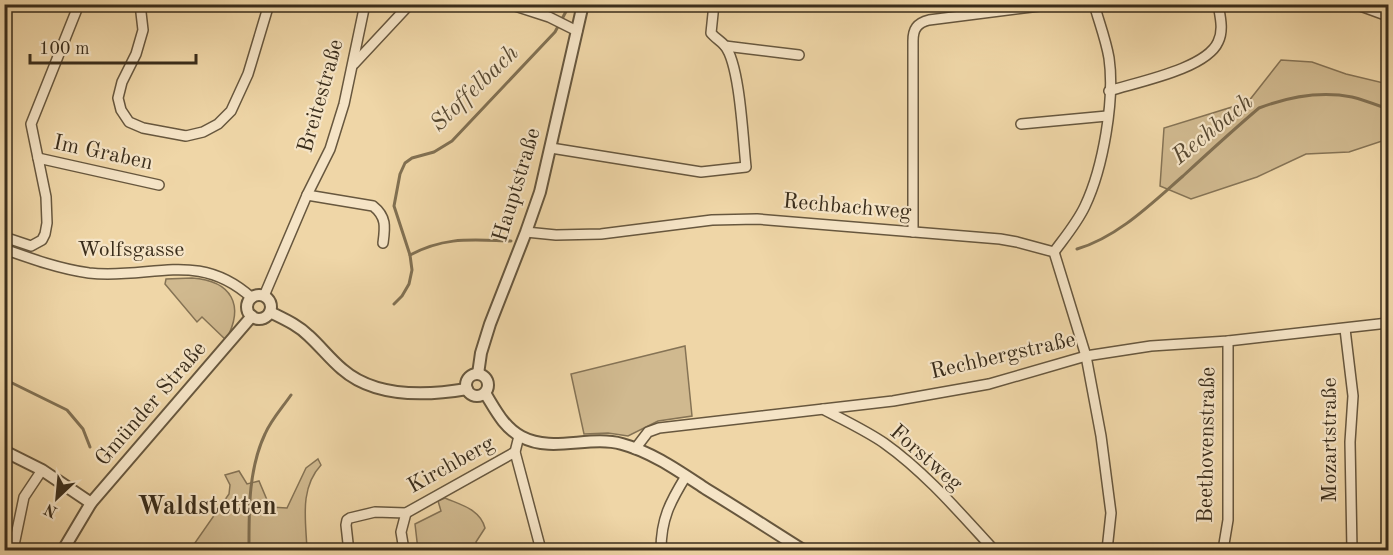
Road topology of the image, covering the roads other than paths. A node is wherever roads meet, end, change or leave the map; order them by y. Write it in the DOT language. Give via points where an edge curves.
graph roads {
  1 [pos="79,4"];
  2 [pos="140,4"];
  3 [pos="269,4"];
  4 [pos="365,4"];
  5 [pos="410,4"];
  6 [pos="509,4"];
  7 [pos="583,4"];
  8 [pos="714,4"];
  9 [pos="1056,4"];
  10 [pos="1094,4"];
  11 [pos="1218,4"];
  12 [pos="1355,5"];
  13 [pos="1389,16"];
  14 [pos="577,31"];
  15 [pos="725,46"];
  16 [pos="799,55"];
  17 [pos="353,65"];
  18 [pos="1109,91"];
  19 [pos="1107,116"];
  20 [pos="1021,124"];
  21 [pos="550,148"];
  22 [pos="38,158"];
  23 [pos="159,185"];
  24 [pos="307,195"];
  25 [pos="4,230"];
  26 [pos="526,232"];
  27 [pos="913,232"];
  28 [pos="10,239"];
  29 [pos="382,243"];
  30 [pos="8,250"];
  31 [pos="1054,252"];
  32 [pos="264,296"];
  33 [pos="252,298"];
  34 [pos="270,312"];
  35 [pos="252,316"];
  36 [pos="1389,323"];
  37 [pos="1345,329"];
  38 [pos="1228,341"];
  39 [pos="1086,356"];
  40 [pos="478,374"];
  41 [pos="467,389"];
  42 [pos="485,393"];
  43 [pos="823,409"];
  44 [pos="519,436"];
  45 [pos="635,449"];
  46 [pos="4,451"];
  47 [pos="515,452"];
  48 [pos="42,470"];
  49 [pos="686,476"];
  50 [pos="91,503"];
  51 [pos="406,513"];
  52 [pos="13,550"];
  53 [pos="63,550"];
  54 [pos="348,550"];
  55 [pos="404,550"];
  56 [pos="541,550"];
  57 [pos="661,550"];
  58 [pos="803,550"];
  59 [pos="993,550"];
  60 [pos="1107,550"];
  61 [pos="1223,550"];
  62 [pos="1352,550"];
  1 -- 22 [label="street, Im Graben" via="31,124"];
  2 -- 3 [label="street" via="143,30 122,82 118,98 121,110 129,122 143,128 186,136 218,124 231,111 248,74"];
  4 -- 17 [label="street, Breitestraße"];
  5 -- 17 [label="street"];
  6 -- 14 [label="street"];
  7 -- 14 [label="street, Hauptstraße"];
  8 -- 15 [label="street" via="711,33"];
  9 -- 27 [label="street" via="929,20 916,27"];
  10 -- 18 [label="street" via="1109,57"];
  11 -- 18 [label="street" via="1222,26 1219,41 1210,54 1185,67"];
  12 -- 13 [label="street"];
  14 -- 21 [label="street, Hauptstraße"];
  15 -- 16 [label="street"];
  15 -- 21 [label="street" via="736,75 746,167 701,172"];
  17 -- 24 [label="street, Breitestraße" via="330,149"];
  18 -- 19 [label="street"];
  19 -- 20 [label="street"];
  19 -- 31 [label="street" via="1091,192"];
  21 -- 26 [label="street, Hauptstraße"];
  22 -- 23 [label="street, Im Graben"];
  22 -- 28 [label="street, Im Graben" via="46,197 45,234 31,246"];
  24 -- 29 [label="street" via="373,206 385,223"];
  24 -- 32 [label="street, Breitestraße"];
  25 -- 28 [label="street"];
  26 -- 27 [label="street, Rechbachweg" via="601,234 712,220 757,219"];
  26 -- 40 [label="street, Hauptstraße" via="490,324"];
  27 -- 31 [label="street, Rechbachweg" via="1017,242"];
  28 -- 30 [label="street"];
  30 -- 33 [label="street, Wolfsgasse" via="89,273 178,268 205,272 229,279"];
  31 -- 39 [label="street"];
  32 -- 33 [label="street"];
  32 -- 34 [label="street" via="270,301"];
  33 -- 35 [label="street" via="247,307"];
  34 -- 35 [label="street" via="264,317"];
  34 -- 41 [label="street" via="292,322 359,381 406,394"];
  35 -- 50 [label="street, Gmünder Straße"];
  36 -- 37 [label="street, Rechbergstraße"];
  37 -- 38 [label="street, Rechbergstraße"];
  37 -- 62 [label="street, Mozartstraße" via="1353,396"];
  38 -- 39 [label="street, Rechbergstraße" via="1151,346"];
  38 -- 61 [label="street, Beethovenstraße" via="1228,520"];
  39 -- 43 [label="street, Rechbergstraße" via="989,384"];
  39 -- 60 [label="street" via="1111,513"];
  40 -- 41 [label="street, Hauptstraße" via="468,380"];
  40 -- 42 [label="street" via="487,382"];
  41 -- 42 [label="street" via="476,396"];
  42 -- 44 [label="street"];
  43 -- 45 [label="street, Rechbergstraße" via="659,428 648,432"];
  43 -- 59 [label="street, Forstweg" via="900,455"];
  44 -- 45 [label="street" via="542,442 605,441"];
  44 -- 47 [label="street"];
  45 -- 49 [label="street"];
  46 -- 48 [label="street"];
  47 -- 51 [label="street, Kirchberg"];
  47 -- 56 [label="street"];
  48 -- 50 [label="street"];
  48 -- 52 [label="street" via="24,497"];
  49 -- 57 [label="street" via="665,514"];
  49 -- 58 [label="street"];
  50 -- 53 [label="street, Gmünder Straße"];
  51 -- 54 [label="street, Kirchberg" via="375,512 350,518 346,525"];
  51 -- 55 [label="street, Kirchberg" via="401,532"];
}
